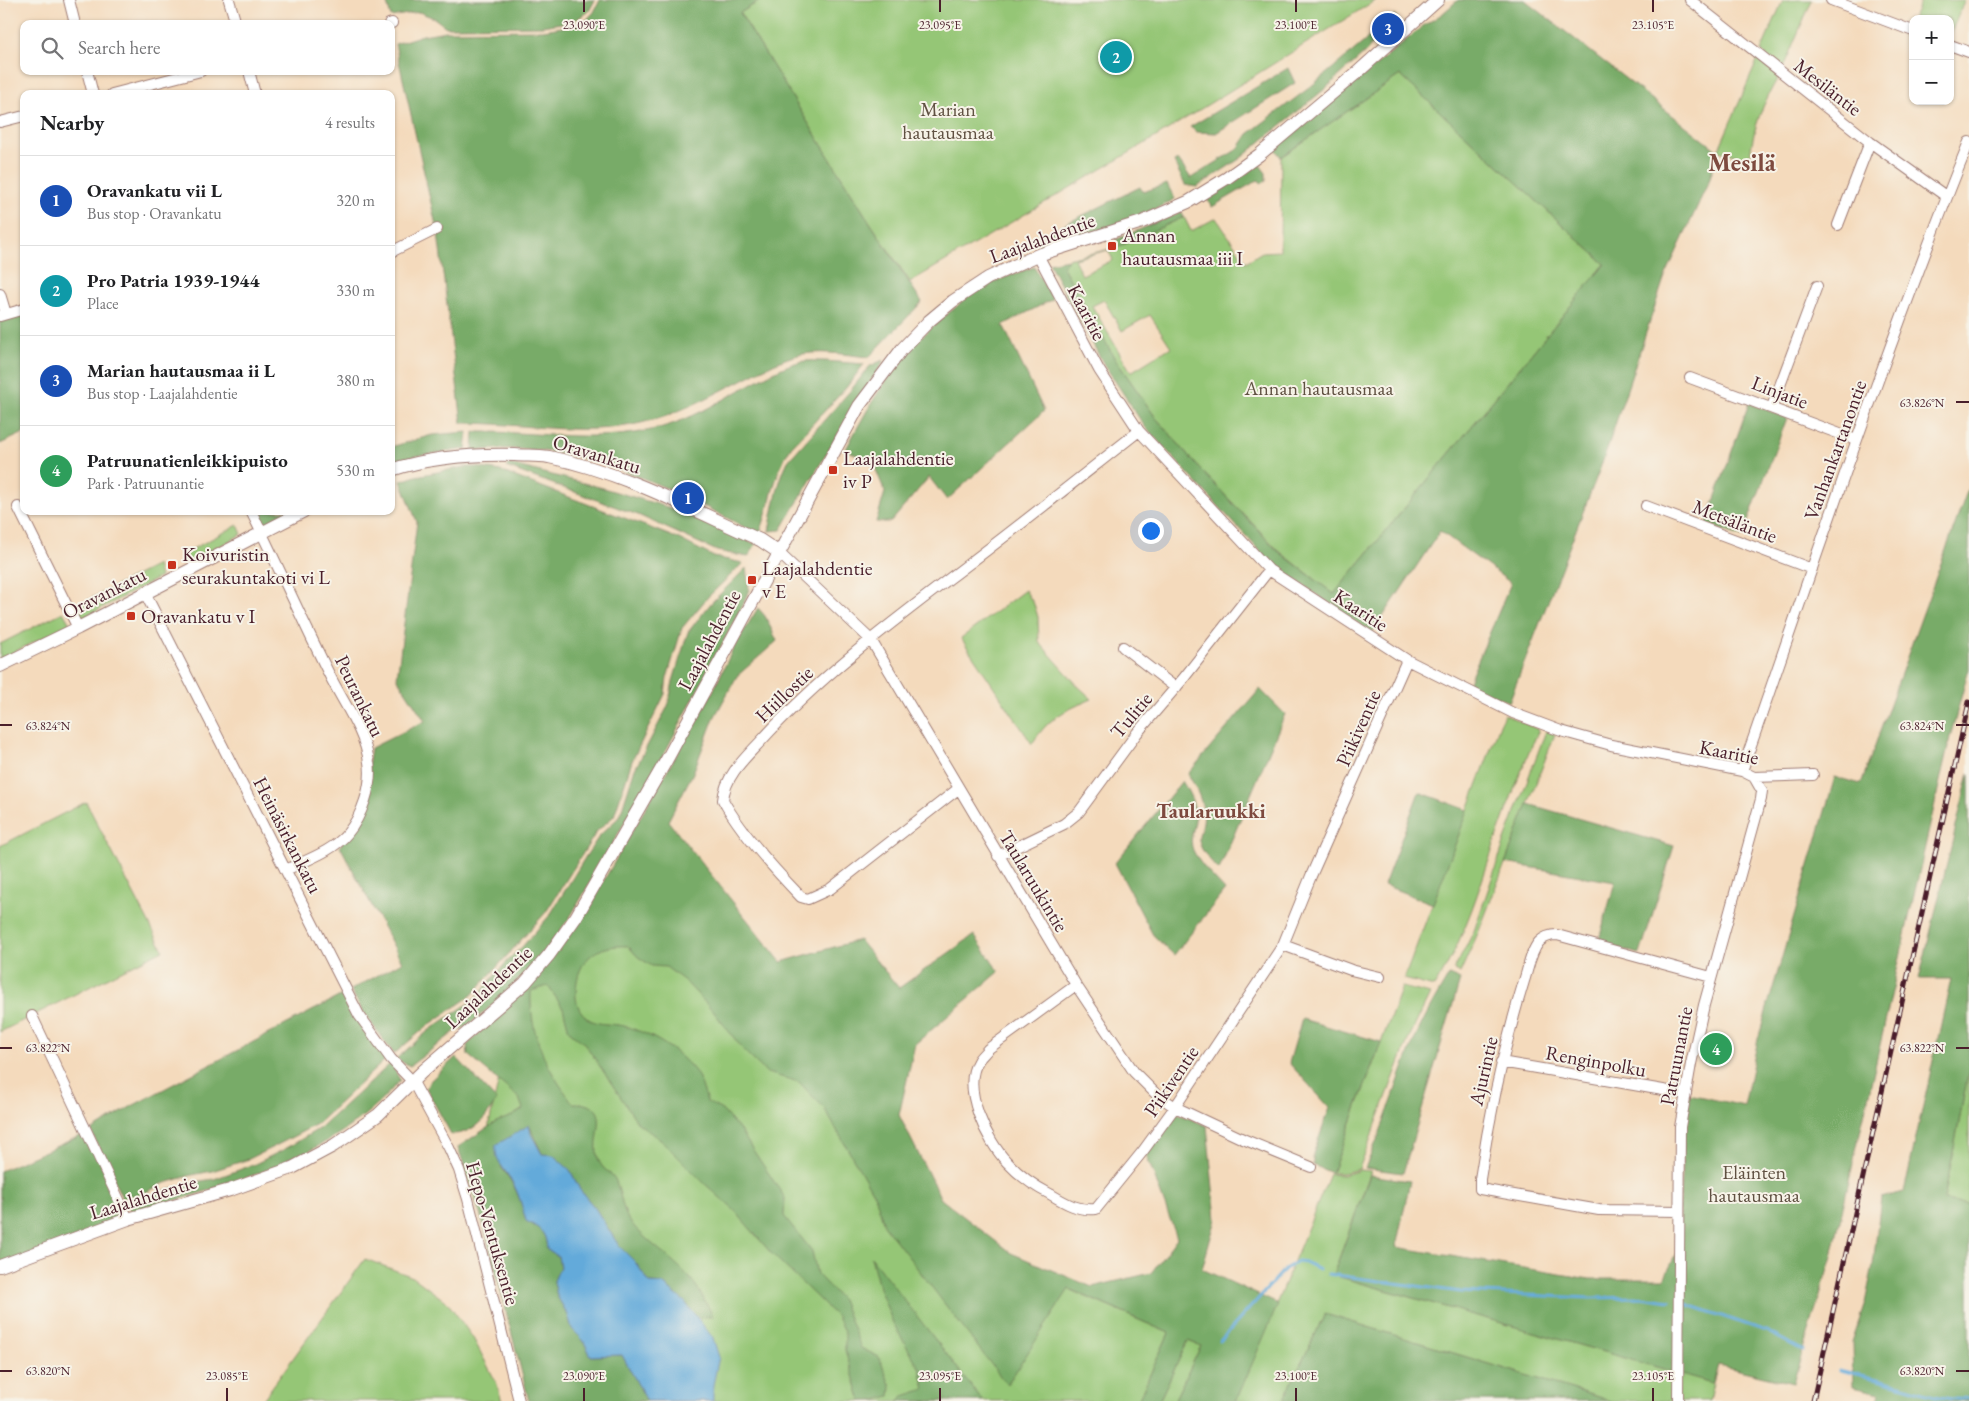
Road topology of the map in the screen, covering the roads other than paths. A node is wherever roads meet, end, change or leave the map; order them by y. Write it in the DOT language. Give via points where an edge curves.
graph roads {
  1 [pos="69,0"];
  2 [pos="229,0"];
  3 [pos="1438,0"];
  4 [pos="1690,0"];
  5 [pos="1831,0"];
  6 [pos="74,20"];
  7 [pos="235,20"];
  8 [pos="1909,29"];
  9 [pos="1954,46"];
  10 [pos="1969,52"];
  11 [pos="88,75"];
  12 [pos="186,75"];
  13 [pos="250,75"];
  14 [pos="92,90"];
  15 [pos="128,90"];
  16 [pos="254,90"];
  17 [pos="20,117"];
  18 [pos="0,122"];
  19 [pos="1870,142"];
  20 [pos="1969,142"];
  21 [pos="1947,197"];
  22 [pos="1838,225"];
  23 [pos="437,229"];
  24 [pos="395,250"];
  25 [pos="1038,255"];
  26 [pos="1817,286"];
  27 [pos="0,294"];
  28 [pos="20,310"];
  29 [pos="3,315"];
  30 [pos="1690,378"];
  31 [pos="1772,407"];
  32 [pos="1139,431"];
  33 [pos="1856,440"];
  34 [pos="395,469"];
  35 [pos="18,506"];
  36 [pos="1646,506"];
  37 [pos="20,510"];
  38 [pos="22,515"];
  39 [pos="254,515"];
  40 [pos="296,515"];
  41 [pos="261,532"];
  42 [pos="778,552"];
  43 [pos="1812,569"];
  44 [pos="1269,570"];
  45 [pos="145,593"];
  46 [pos="78,628"];
  47 [pos="871,640"];
  48 [pos="1123,647"];
  49 [pos="1407,660"];
  50 [pos="0,666"];
  51 [pos="1176,688"];
  52 [pos="1742,771"];
  53 [pos="1813,776"];
  54 [pos="1754,777"];
  55 [pos="958,789"];
  56 [pos="998,856"];
  57 [pos="286,870"];
  58 [pos="1283,945"];
  59 [pos="1380,977"];
  60 [pos="1711,977"];
  61 [pos="1076,985"];
  62 [pos="32,1016"];
  63 [pos="1501,1062"];
  64 [pos="413,1082"];
  65 [pos="1686,1094"];
  66 [pos="1175,1107"];
  67 [pos="1311,1167"];
  68 [pos="1679,1211"];
  69 [pos="128,1218"];
  70 [pos="0,1266"];
  71 [pos="519,1401"];
  72 [pos="1678,1401"];
  1 -- 6 [label="street"];
  2 -- 7 [label="street"];
  3 -- 25 [label="street, Laajalahdentie" via="1360,70 1227,178 1188,202 1142,222"];
  4 -- 19 [label="street, Mesiläntie"];
  5 -- 8 [label="street"];
  9 -- 10 [label="street"];
  11 -- 14 [label="street"];
  12 -- 15 [label="street"];
  13 -- 16 [label="street"];
  17 -- 18 [label="street"];
  19 -- 21 [label="street, Mesiläntie"];
  19 -- 22 [label="street"];
  20 -- 21 [label="street, Vanhankartanontie"];
  21 -- 33 [label="street, Vanhankartanontie"];
  23 -- 24 [label="street"];
  25 -- 32 [label="street, Kaaritie" via="1098,370"];
  25 -- 42 [label="street, Laajalahdentie" via="970,288 902,349 859,406"];
  26 -- 31 [label="street"];
  27 -- 29 [label="street"];
  28 -- 29 [label="street"];
  30 -- 31 [label="street, Linjatie"];
  31 -- 33 [label="street, Linjatie"];
  32 -- 44 [label="street, Kaaritie"];
  32 -- 47 [label="street, Hiillostie"];
  33 -- 43 [label="street, Vanhankartanontie"];
  34 -- 42 [label="street, Oravankatu" via="417,462 489,454 549,457 607,473 760,540"];
  35 -- 37 [label="street"];
  36 -- 43 [label="street, Metsäläntie"];
  38 -- 46 [label="street"];
  39 -- 41 [label="street, Peurankatu"];
  40 -- 41 [label="street, Oravankatu"];
  41 -- 45 [label="street, Oravankatu"];
  41 -- 57 [label="street, Peurankatu" via="358,729 370,765 366,796 348,832 339,843"];
  42 -- 47 [label="street, Taularuukintie"];
  42 -- 64 [label="street, Laajalahdentie" via="666,761 576,917 525,983"];
  43 -- 52 [label="street, Vanhankartanontie"];
  44 -- 49 [label="street, Kaaritie"];
  44 -- 51 [label="street, Tulitie"];
  45 -- 46 [label="street, Oravankatu"];
  45 -- 57 [label="street, Heinäsirkankatu"];
  46 -- 50 [label="street, Oravankatu"];
  47 -- 55 [label="street, Taularuukintie"];
  47 -- 55 [label="street, Hiillostie" via="820,681 736,769 724,793 730,813 801,897 808,899 830,889"];
  48 -- 51 [label="street"];
  49 -- 52 [label="street, Kaaritie" via="1513,713 1561,731 1611,746"];
  49 -- 58 [label="street, Piikiventie"];
  51 -- 56 [label="street, Tulitie" via="1137,733 1079,812 1056,828"];
  52 -- 54 [label="street, Kaaritie"];
  53 -- 54 [label="street, Kaaritie"];
  54 -- 60 [label="street, Patruunantie" via="1762,791 1761,799"];
  55 -- 56 [label="street, Taularuukintie"];
  56 -- 61 [label="street, Taularuukintie"];
  57 -- 64 [label="street, Heinäsirkankatu" via="359,1015 391,1059"];
  58 -- 59 [label="street"];
  58 -- 66 [label="street, Piikiventie"];
  60 -- 63 [label="street, Ajurintie" via="1557,935 1545,938 1538,942 1534,951"];
  60 -- 65 [label="street, Patruunantie"];
  61 -- 66 [label="street, Taularuukintie" via="1134,1072"];
  61 -- 66 [label="street, Piikiventie" via="988,1049 978,1061 973,1075 980,1120 990,1141 1007,1163 1033,1185 1059,1200 1077,1208 1096,1209"];
  62 -- 69 [label="street"];
  63 -- 65 [label="street, Renginpolku"];
  63 -- 68 [label="street, Ajurintie" via="1480,1189 1599,1210"];
  64 -- 69 [label="street, Laajalahdentie" via="378,1115 292,1168 230,1190"];
  64 -- 71 [label="street, Hepo-Ventuksentie" via="458,1170"];
  65 -- 68 [label="street, Patruunantie" via="1680,1127"];
  66 -- 67 [label="street, Taularuukintie"];
  68 -- 72 [label="street, Patruunantie"];
  69 -- 70 [label="street, Laajalahdentie"];
}
